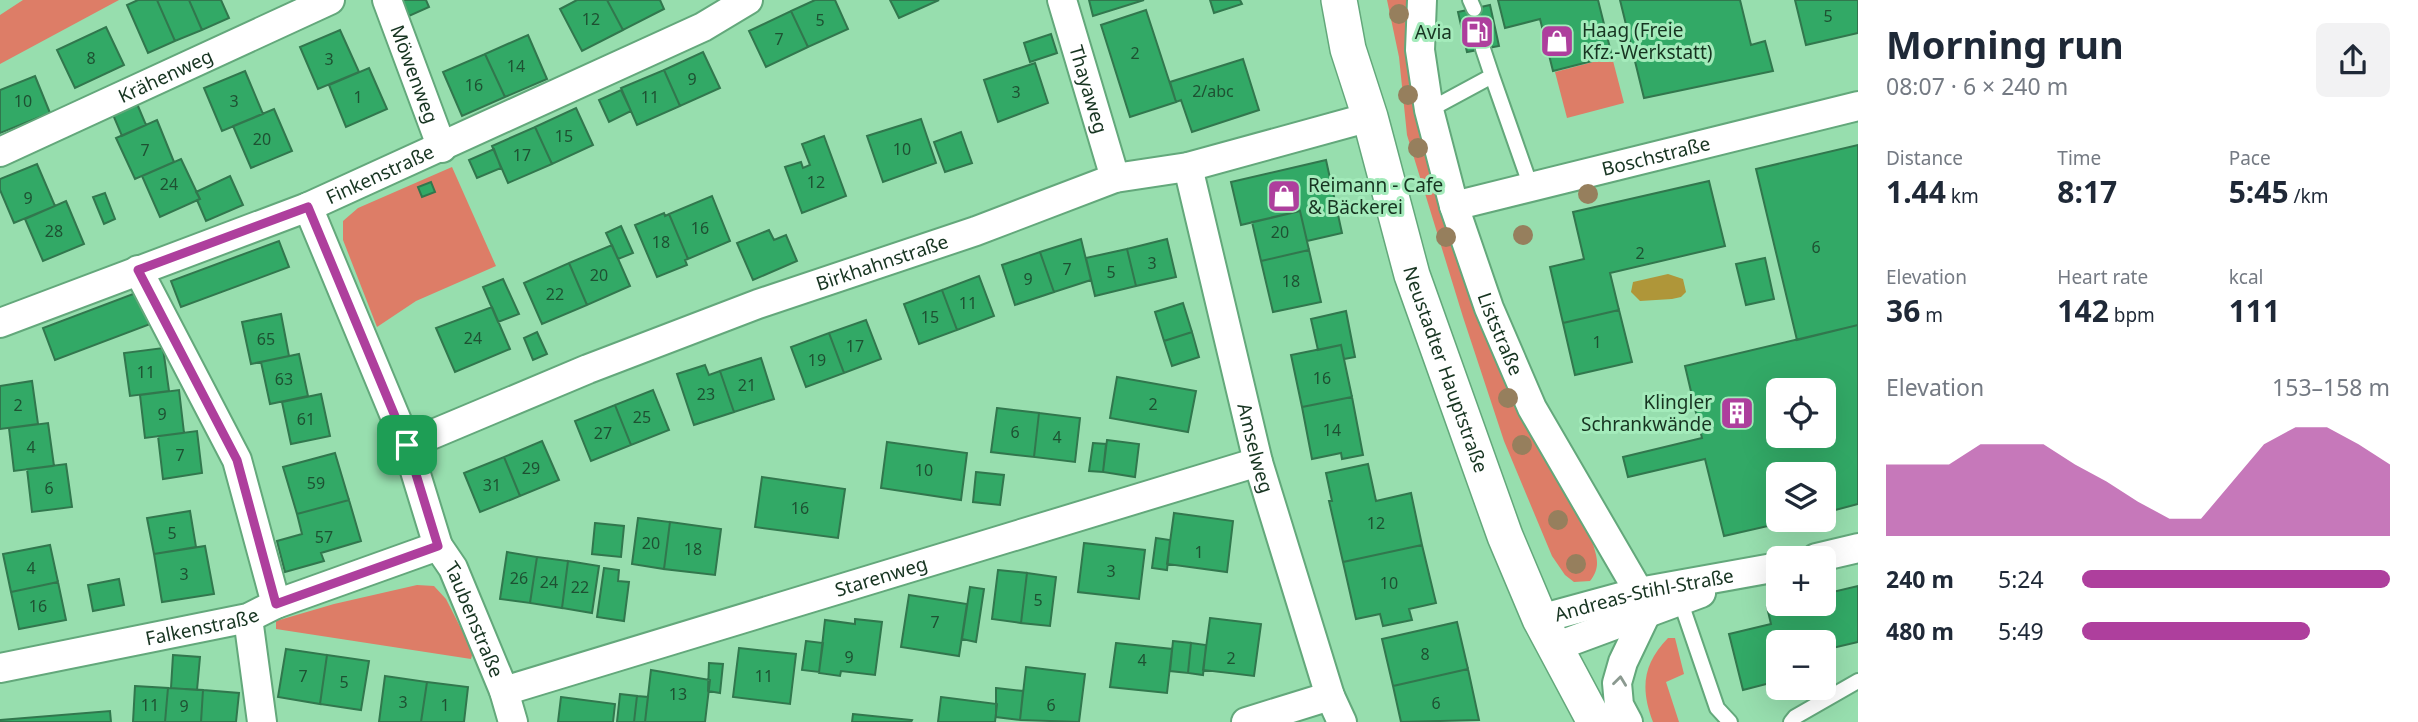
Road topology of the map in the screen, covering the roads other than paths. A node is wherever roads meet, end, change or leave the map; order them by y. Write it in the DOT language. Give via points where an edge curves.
graph roads {
  1 [pos="330,0"];
  2 [pos="387,0"];
  3 [pos="748,0"];
  4 [pos="1062,0"];
  5 [pos="1339,0"];
  6 [pos="1422,0"];
  7 [pos="1483,49"];
  8 [pos="1492,76"];
  9 [pos="1858,106"];
  10 [pos="1429,110"];
  11 [pos="1370,117"];
  12 [pos="442,148"];
  13 [pos="0,152"];
  14 [pos="1188,167"];
  15 [pos="1115,178"];
  16 [pos="1531,187"];
  17 [pos="1454,206"];
  18 [pos="308,207"];
  19 [pos="138,270"];
  20 [pos="0,323"];
  21 [pos="407,445"];
  22 [pos="1258,462"];
  23 [pos="438,546"];
  24 [pos="1858,548"];
  25 [pos="1836,553"];
  26 [pos="1766,570"];
  27 [pos="1678,594"];
  28 [pos="276,604"];
  29 [pos="1642,604"];
  30 [pos="248,618"];
  31 [pos="1548,633"];
  32 [pos="0,668"];
  33 [pos="1858,681"];
  34 [pos="504,691"];
  35 [pos="1330,696"];
  36 [pos="1718,715"];
  37 [pos="262,722"];
  38 [pos="513,722"];
  39 [pos="1246,722"];
  40 [pos="1342,722"];
  41 [pos="1595,722"];
  42 [pos="1628,722"];
  43 [pos="1730,722"];
  44 [pos="1791,722"];
  1 -- 13 [label="street, Krähenweg"];
  2 -- 12 [label="street, Möwenweg"];
  3 -- 12 [label="street, Finkenstraße" via="704,27"];
  4 -- 15 [label="street, Thayaweg"];
  5 -- 11 [label="street, Neustadter Hauptstraße" via="1348,49"];
  6 -- 10 [label="street, Liststraße" via="1420,50"];
  7 -- 8 [label="lane"];
  8 -- 10 [label="lane"];
  8 -- 16 [label="lane"];
  9 -- 16 [label="street, Boschstraße"];
  10 -- 17 [label="street, Liststraße"];
  11 -- 14 [label="street, Birkhahnstraße"];
  11 -- 31 [label="street, Neustadter Hauptstraße" via="1412,275 1505,536"];
  12 -- 18 [label="street, Finkenstraße"];
  14 -- 15 [label="street, Birkhahnstraße"];
  14 -- 22 [label="street, Amselweg"];
  15 -- 21 [label="street, Birkhahnstraße" via="976,231 746,308"];
  16 -- 17 [label="street, Boschstraße"];
  17 -- 29 [label="street, Liststraße" via="1489,308 1532,408"];
  18 -- 19 [label="street, Finkenstraße"];
  18 -- 21 [label="street, Taubenstraße"];
  19 -- 20 [label="street, Finkenstraße"];
  19 -- 28 [label="street" via="237,460"];
  21 -- 23 [label="street, Taubenstraße"];
  22 -- 34 [label="street, Starenweg"];
  22 -- 35 [label="street, Amselweg"];
  23 -- 28 [label="street, Falkenstraße"];
  23 -- 34 [label="street, Taubenstraße" via="453,568"];
  24 -- 25 [label="street"];
  26 -- 27 [label="street, Andreas-Stihl-Straße"];
  27 -- 29 [label="street, Andreas-Stihl-Straße"];
  27 -- 36 [label="lane"];
  28 -- 30 [label="street, Falkenstraße"];
  29 -- 31 [label="street, Andreas-Stihl-Straße"];
  42 -- 29 [label="street, one-way" via="1619,705 1617,683 1634,641"];
  30 -- 32 [label="street, Falkenstraße"];
  30 -- 37 [label="street"];
  31 -- 41 [label="street, Neustadter Hauptstraße"];
  33 -- 44 [label="lane"];
  34 -- 38 [label="street, Taubenstraße"];
  35 -- 39 [label="street"];
  35 -- 40 [label="street, Amselweg"];
  36 -- 43 [label="lane"];
}
